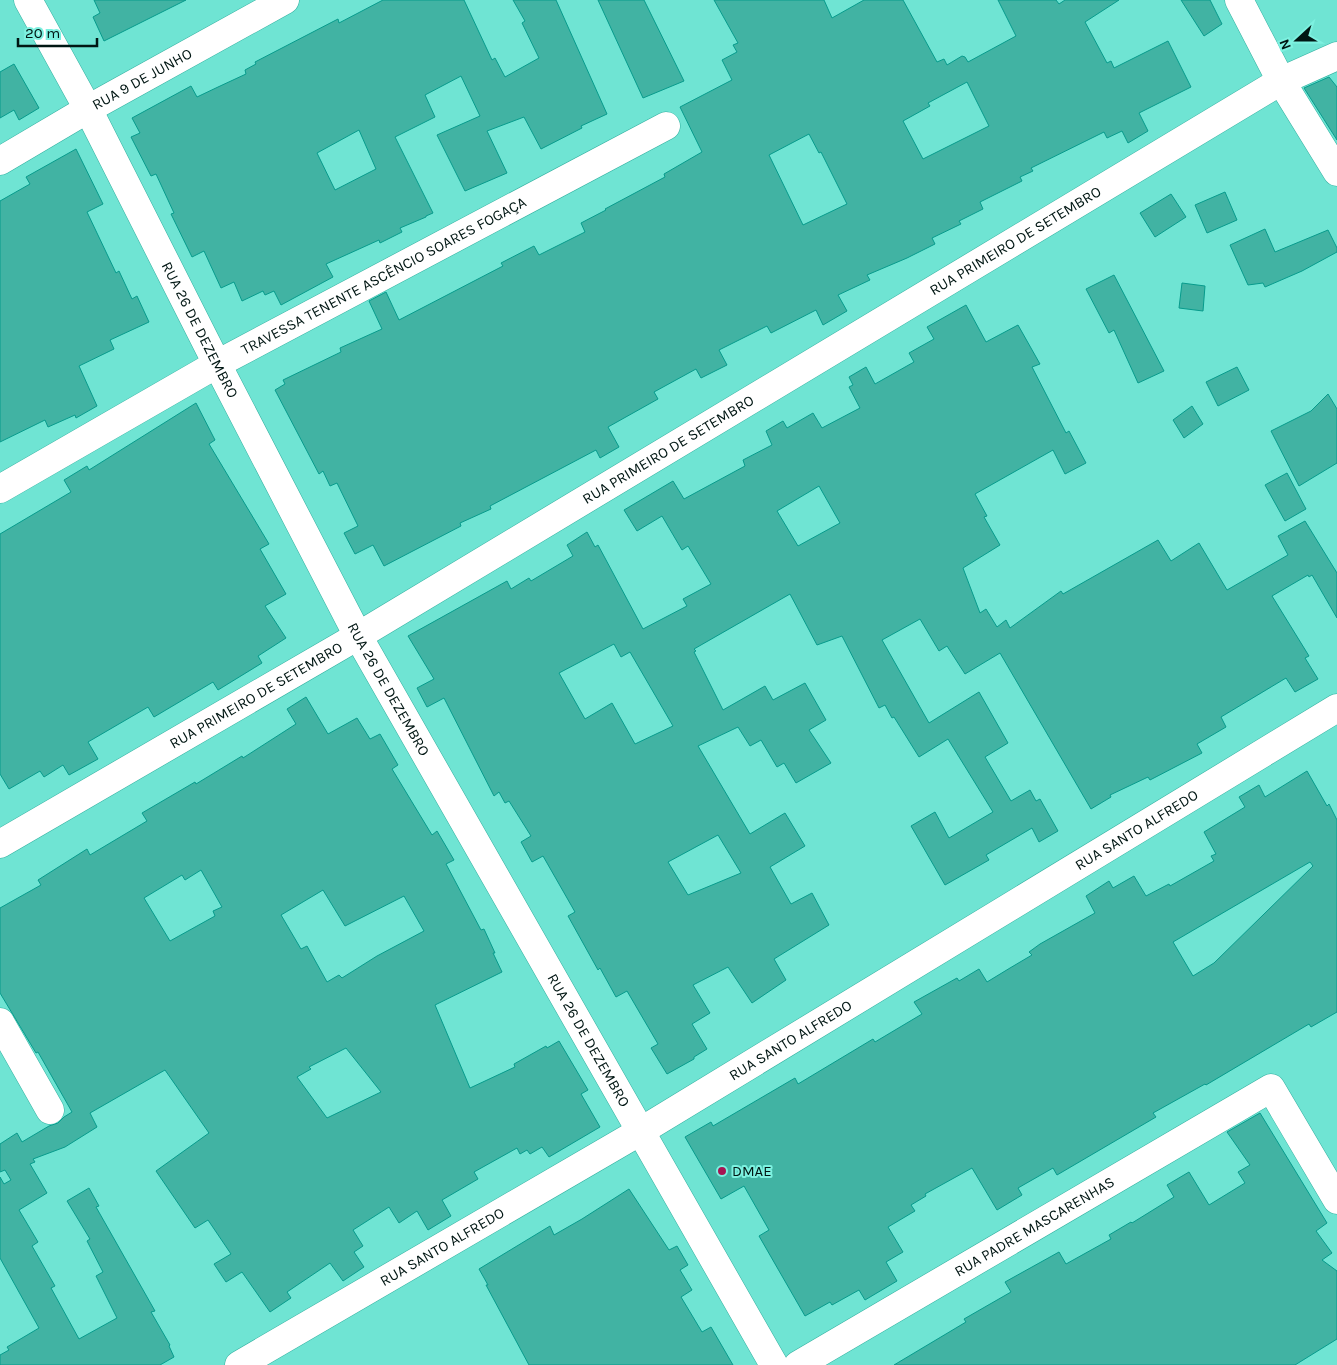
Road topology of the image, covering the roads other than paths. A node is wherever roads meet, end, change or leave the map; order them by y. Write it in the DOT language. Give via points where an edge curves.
graph roads {
  1 [pos="28,0"];
  2 [pos="284,0"];
  3 [pos="1239,0"];
  4 [pos="1337,56"];
  5 [pos="1281,81"];
  6 [pos="88,109"];
  7 [pos="666,126"];
  8 [pos="0,161"];
  9 [pos="1337,172"];
  10 [pos="217,364"];
  11 [pos="0,489"];
  12 [pos="358,636"];
  13 [pos="1337,708"];
  14 [pos="0,844"];
  15 [pos="0,1022"];
  16 [pos="50,1110"];
  17 [pos="641,1131"];
  18 [pos="1337,1200"];
  19 [pos="239,1365"];
  20 [pos="774,1365"];
  21 [pos="798,1365"];
  1 -- 6 [label="street, RUA 26 DE DEZEMBRO"];
  2 -- 6 [label="street, RUA 9 DE JUNHO"];
  3 -- 5 [label="street"];
  4 -- 5 [label="street, RUA PRIMEIRO DE SETEMBRO"];
  5 -- 9 [label="street"];
  5 -- 12 [label="street, RUA PRIMEIRO DE SETEMBRO"];
  6 -- 8 [label="street, RUA 9 DE JUNHO"];
  6 -- 10 [label="street, RUA 26 DE DEZEMBRO"];
  7 -- 10 [label="street, TRAVESSA TENENTE ASCÊNCIO SOARES FOGAÇA"];
  10 -- 11 [label="street, TRAVESSA TENENTE ASCÊNCIO SOARES FOGAÇA"];
  10 -- 12 [label="street, RUA 26 DE DEZEMBRO"];
  12 -- 14 [label="street, RUA PRIMEIRO DE SETEMBRO"];
  12 -- 17 [label="street, RUA 26 DE DEZEMBRO"];
  13 -- 17 [label="street, RUA SANTO ALFREDO"];
  15 -- 16 [label="street"];
  17 -- 19 [label="street, RUA SANTO ALFREDO"];
  17 -- 20 [label="street, RUA 26 DE DEZEMBRO"];
  18 -- 21 [label="street, RUA PADRE MASCARENHAS" via="1271,1088"];
}
